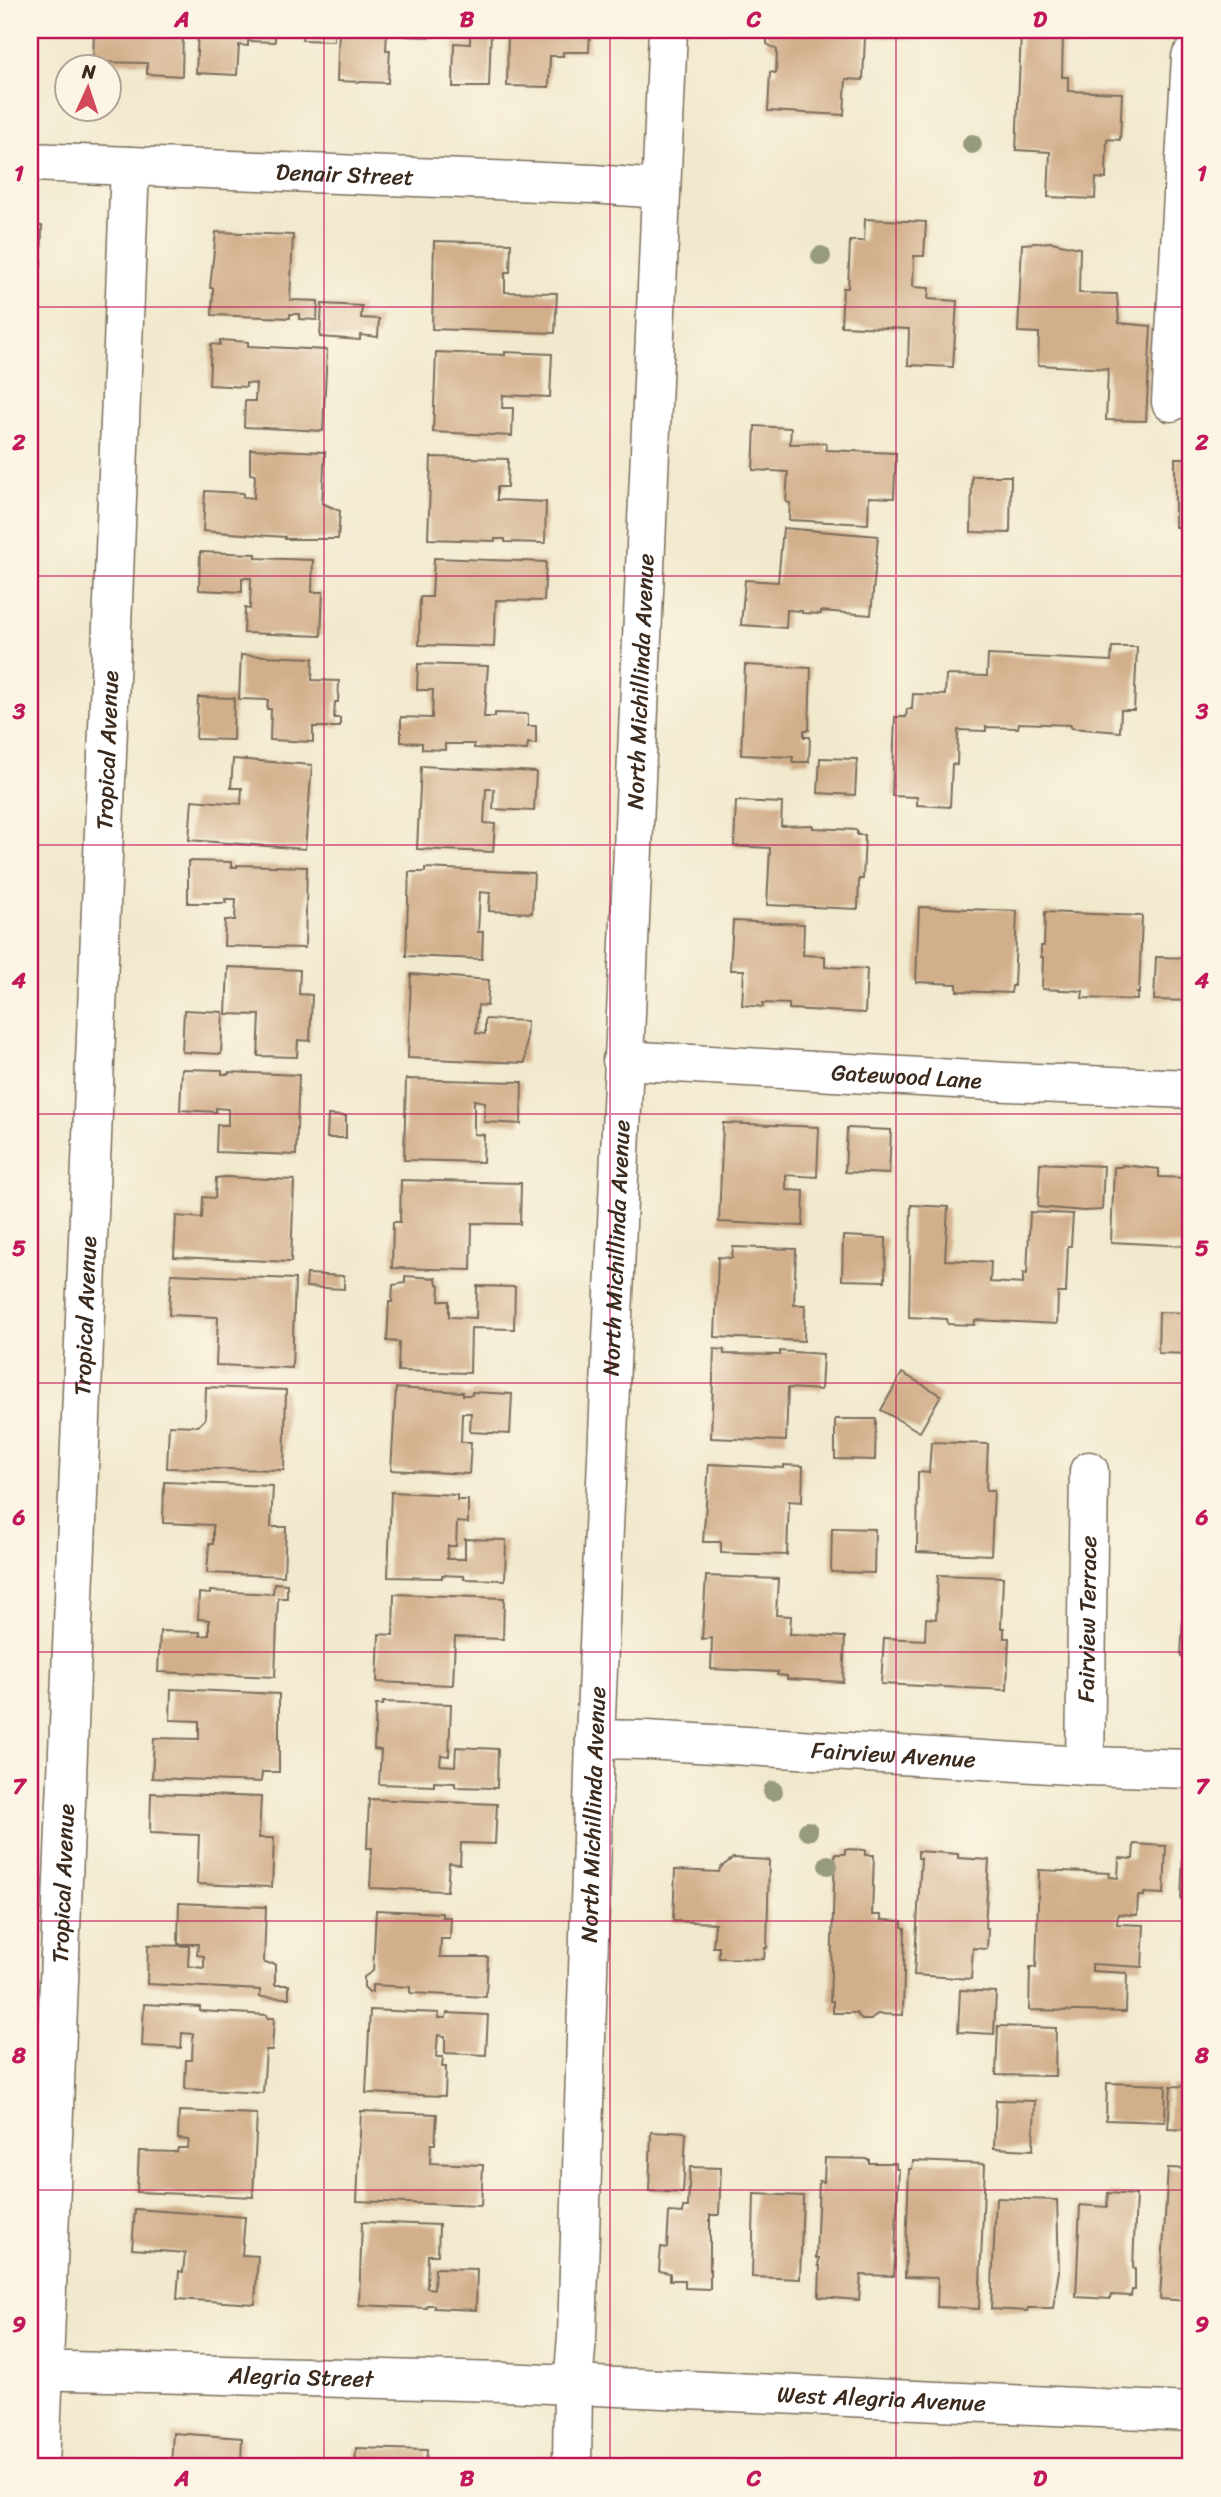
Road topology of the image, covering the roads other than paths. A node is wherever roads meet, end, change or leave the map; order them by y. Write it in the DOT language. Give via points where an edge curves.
graph roads {
  1 [pos="667,30"];
  2 [pos="1191,57"];
  3 [pos="30,162"];
  4 [pos="130,166"];
  5 [pos="661,189"];
  6 [pos="1171,402"];
  7 [pos="622,1060"];
  8 [pos="1191,1089"];
  9 [pos="1089,1471"];
  10 [pos="595,1739"];
  11 [pos="1085,1766"];
  12 [pos="1191,1769"];
  13 [pos="36,2370"];
  14 [pos="573,2386"];
  15 [pos="1191,2412"];
  16 [pos="40,2467"];
  17 [pos="572,2467"];
  1 -- 5 [label="street, North Michillinda Avenue"];
  2 -- 6 [label="street"];
  3 -- 4 [label="street, Denair Street"];
  4 -- 5 [label="street, Denair Street"];
  4 -- 13 [label="street, Tropical Avenue"];
  5 -- 7 [label="street, North Michillinda Avenue"];
  7 -- 8 [label="street, Gatewood Lane"];
  7 -- 10 [label="street, North Michillinda Avenue"];
  9 -- 11 [label="street, Fairview Terrace"];
  10 -- 11 [label="street, Fairview Avenue"];
  10 -- 14 [label="street, North Michillinda Avenue"];
  11 -- 12 [label="street, Fairview Avenue"];
  13 -- 14 [label="street, Alegria Street"];
  13 -- 16 [label="street, Tropical Avenue"];
  14 -- 15 [label="street, West Alegria Avenue"];
  14 -- 17 [label="street, North Michillinda Avenue"];
}
